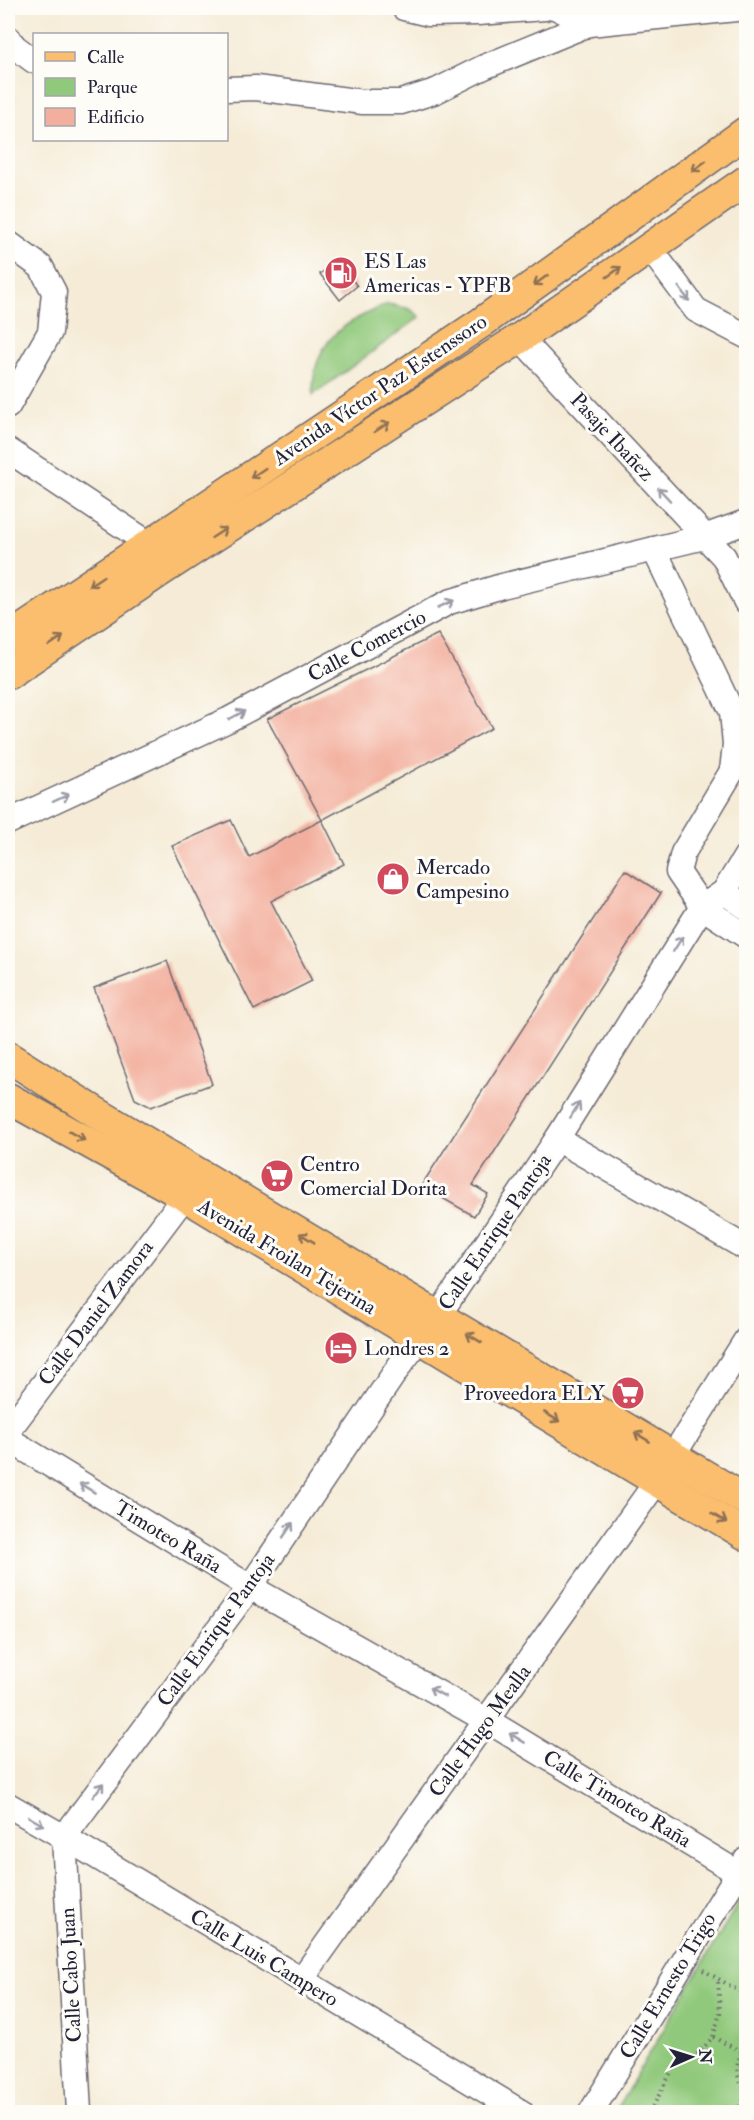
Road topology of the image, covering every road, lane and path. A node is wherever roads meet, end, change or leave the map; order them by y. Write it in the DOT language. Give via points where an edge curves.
graph roads {
  1 [pos="404,8"];
  2 [pos="545,8"];
  3 [pos="557,8"];
  4 [pos="747,8"];
  5 [pos="589,24"];
  6 [pos="8,38"];
  7 [pos="33,60"];
  8 [pos="228,89"];
  9 [pos="747,132"];
  10 [pos="747,181"];
  11 [pos="8,243"];
  12 [pos="649,247"];
  13 [pos="747,336"];
  14 [pos="520,338"];
  15 [pos="8,406"];
  16 [pos="8,450"];
  17 [pos="747,522"];
  18 [pos="704,537"];
  19 [pos="151,545"];
  20 [pos="654,549"];
  21 [pos="747,602"];
  22 [pos="8,639"];
  23 [pos="8,674"];
  24 [pos="8,822"];
  25 [pos="747,856"];
  26 [pos="724,892"];
  27 [pos="702,907"];
  28 [pos="747,907"];
  29 [pos="747,936"];
  30 [pos="8,1057"];
  31 [pos="8,1075"];
  32 [pos="8,1098"];
  33 [pos="97,1113"];
  34 [pos="557,1138"];
  35 [pos="184,1196"];
  36 [pos="747,1248"];
  37 [pos="429,1327"];
  38 [pos="747,1340"];
  39 [pos="8,1431"];
  40 [pos="8,1439"];
  41 [pos="674,1456"];
  42 [pos="657,1481"];
  43 [pos="747,1500"];
  44 [pos="747,1535"];
  45 [pos="250,1587"];
  46 [pos="488,1721"];
  47 [pos="8,1805"];
  48 [pos="64,1837"];
  49 [pos="744,1870"];
  50 [pos="700,1968"];
  51 [pos="718,1979"];
  52 [pos="301,1980"];
  53 [pos="747,1995"];
  54 [pos="713,2037"];
  55 [pos="747,2048"];
  56 [pos="742,2052"];
  57 [pos="747,2093"];
  58 [pos="79,2112"];
  59 [pos="520,2112"];
  60 [pos="591,2112"];
  61 [pos="650,2112"];
  62 [pos="737,2112"];
  1 -- 2 [label="street" via="439,14"];
  3 -- 5 [label="street"];
  4 -- 5 [label="street"];
  5 -- 8 [label="street" via="436,91 401,102 363,102 256,88"];
  6 -- 7 [label="street"];
  9 -- 19 [label="main road, Avenida Víctor Paz Estenssoro, one-way" via="481,323"];
  10 -- 12 [label="main road, Avenida Víctor Paz Estenssoro"];
  11 -- 15 [label="street" via="41,267 54,292 50,332"];
  12 -- 13 [label="street, one-way" via="696,310"];
  14 -- 12 [label="main road, Avenida Víctor Paz Estenssoro, one-way"];
  18 -- 14 [label="street, Pasaje Ibañez, one-way"];
  23 -- 14 [label="main road, Avenida Víctor Paz Estenssoro, one-way"];
  16 -- 19 [label="street"];
  17 -- 18 [label="street, Calle Comercio"];
  18 -- 20 [label="street, Calle Comercio"];
  18 -- 21 [label="street" via="724,557"];
  19 -- 22 [label="main road, Avenida Víctor Paz Estenssoro, one-way"];
  24 -- 20 [label="street, Calle Comercio, one-way" via="228,720 449,602"];
  20 -- 27 [label="street" via="732,712 732,771 683,853 678,872"];
  25 -- 26 [label="street, Calle Enrique Pantoja"];
  26 -- 27 [label="street, Calle Enrique Pantoja"];
  26 -- 28 [label="street"];
  27 -- 29 [label="street"];
  34 -- 27 [label="street, Calle Enrique Pantoja, one-way"];
  30 -- 33 [label="main road, Avenida Froilan Tejerina"];
  31 -- 33 [label="main road" via="60,1107"];
  32 -- 35 [label="main road, Avenida Froilan Tejerina, one-way"];
  37 -- 33 [label="main road, Avenida Froilan Tejerina, one-way"];
  34 -- 36 [label="street"];
  34 -- 37 [label="street, Calle Enrique Pantoja"];
  35 -- 37 [label="main road, Avenida Froilan Tejerina"];
  35 -- 39 [label="street, Calle Daniel Zamora"];
  41 -- 37 [label="main road, Avenida Froilan Tejerina, one-way"];
  37 -- 42 [label="main road, Avenida Froilan Tejerina, one-way"];
  45 -- 37 [label="street, Calle Enrique Pantoja, one-way"];
  38 -- 41 [label="street, Calle Hugo Mealla"];
  45 -- 40 [label="street, Timoteo Raña, one-way"];
  41 -- 42 [label="street, Calle Hugo Mealla"];
  41 -- 43 [label="main road, Avenida Froilan Tejerina"];
  42 -- 44 [label="main road, Avenida Froilan Tejerina, one-way"];
  42 -- 46 [label="street, Calle Hugo Mealla"];
  46 -- 45 [label="street, Timoteo Raña, one-way"];
  48 -- 45 [label="street, Calle Enrique Pantoja, one-way"];
  49 -- 46 [label="street, Calle Timoteo Raña, one-way"];
  46 -- 52 [label="street, Calle Hugo Mealla"];
  47 -- 48 [label="street, Calle Luis Campero, one-way"];
  48 -- 52 [label="street, Calle Luis Campero"];
  48 -- 58 [label="street, Calle Cabo Juan"];
  49 -- 60 [label="street, Calle Ernesto Trigo"];
  50 -- 51 [label="path"];
  51 -- 53 [label="path"];
  51 -- 54 [label="path" via="720,2013"];
  52 -- 59 [label="street, Calle Luis Campero"];
  54 -- 56 [label="path"];
  54 -- 61 [label="path" via="696,2056 675,2065"];
  55 -- 56 [label="path"];
  56 -- 57 [label="path" via="738,2078"];
  57 -- 62 [label="path"];
}
